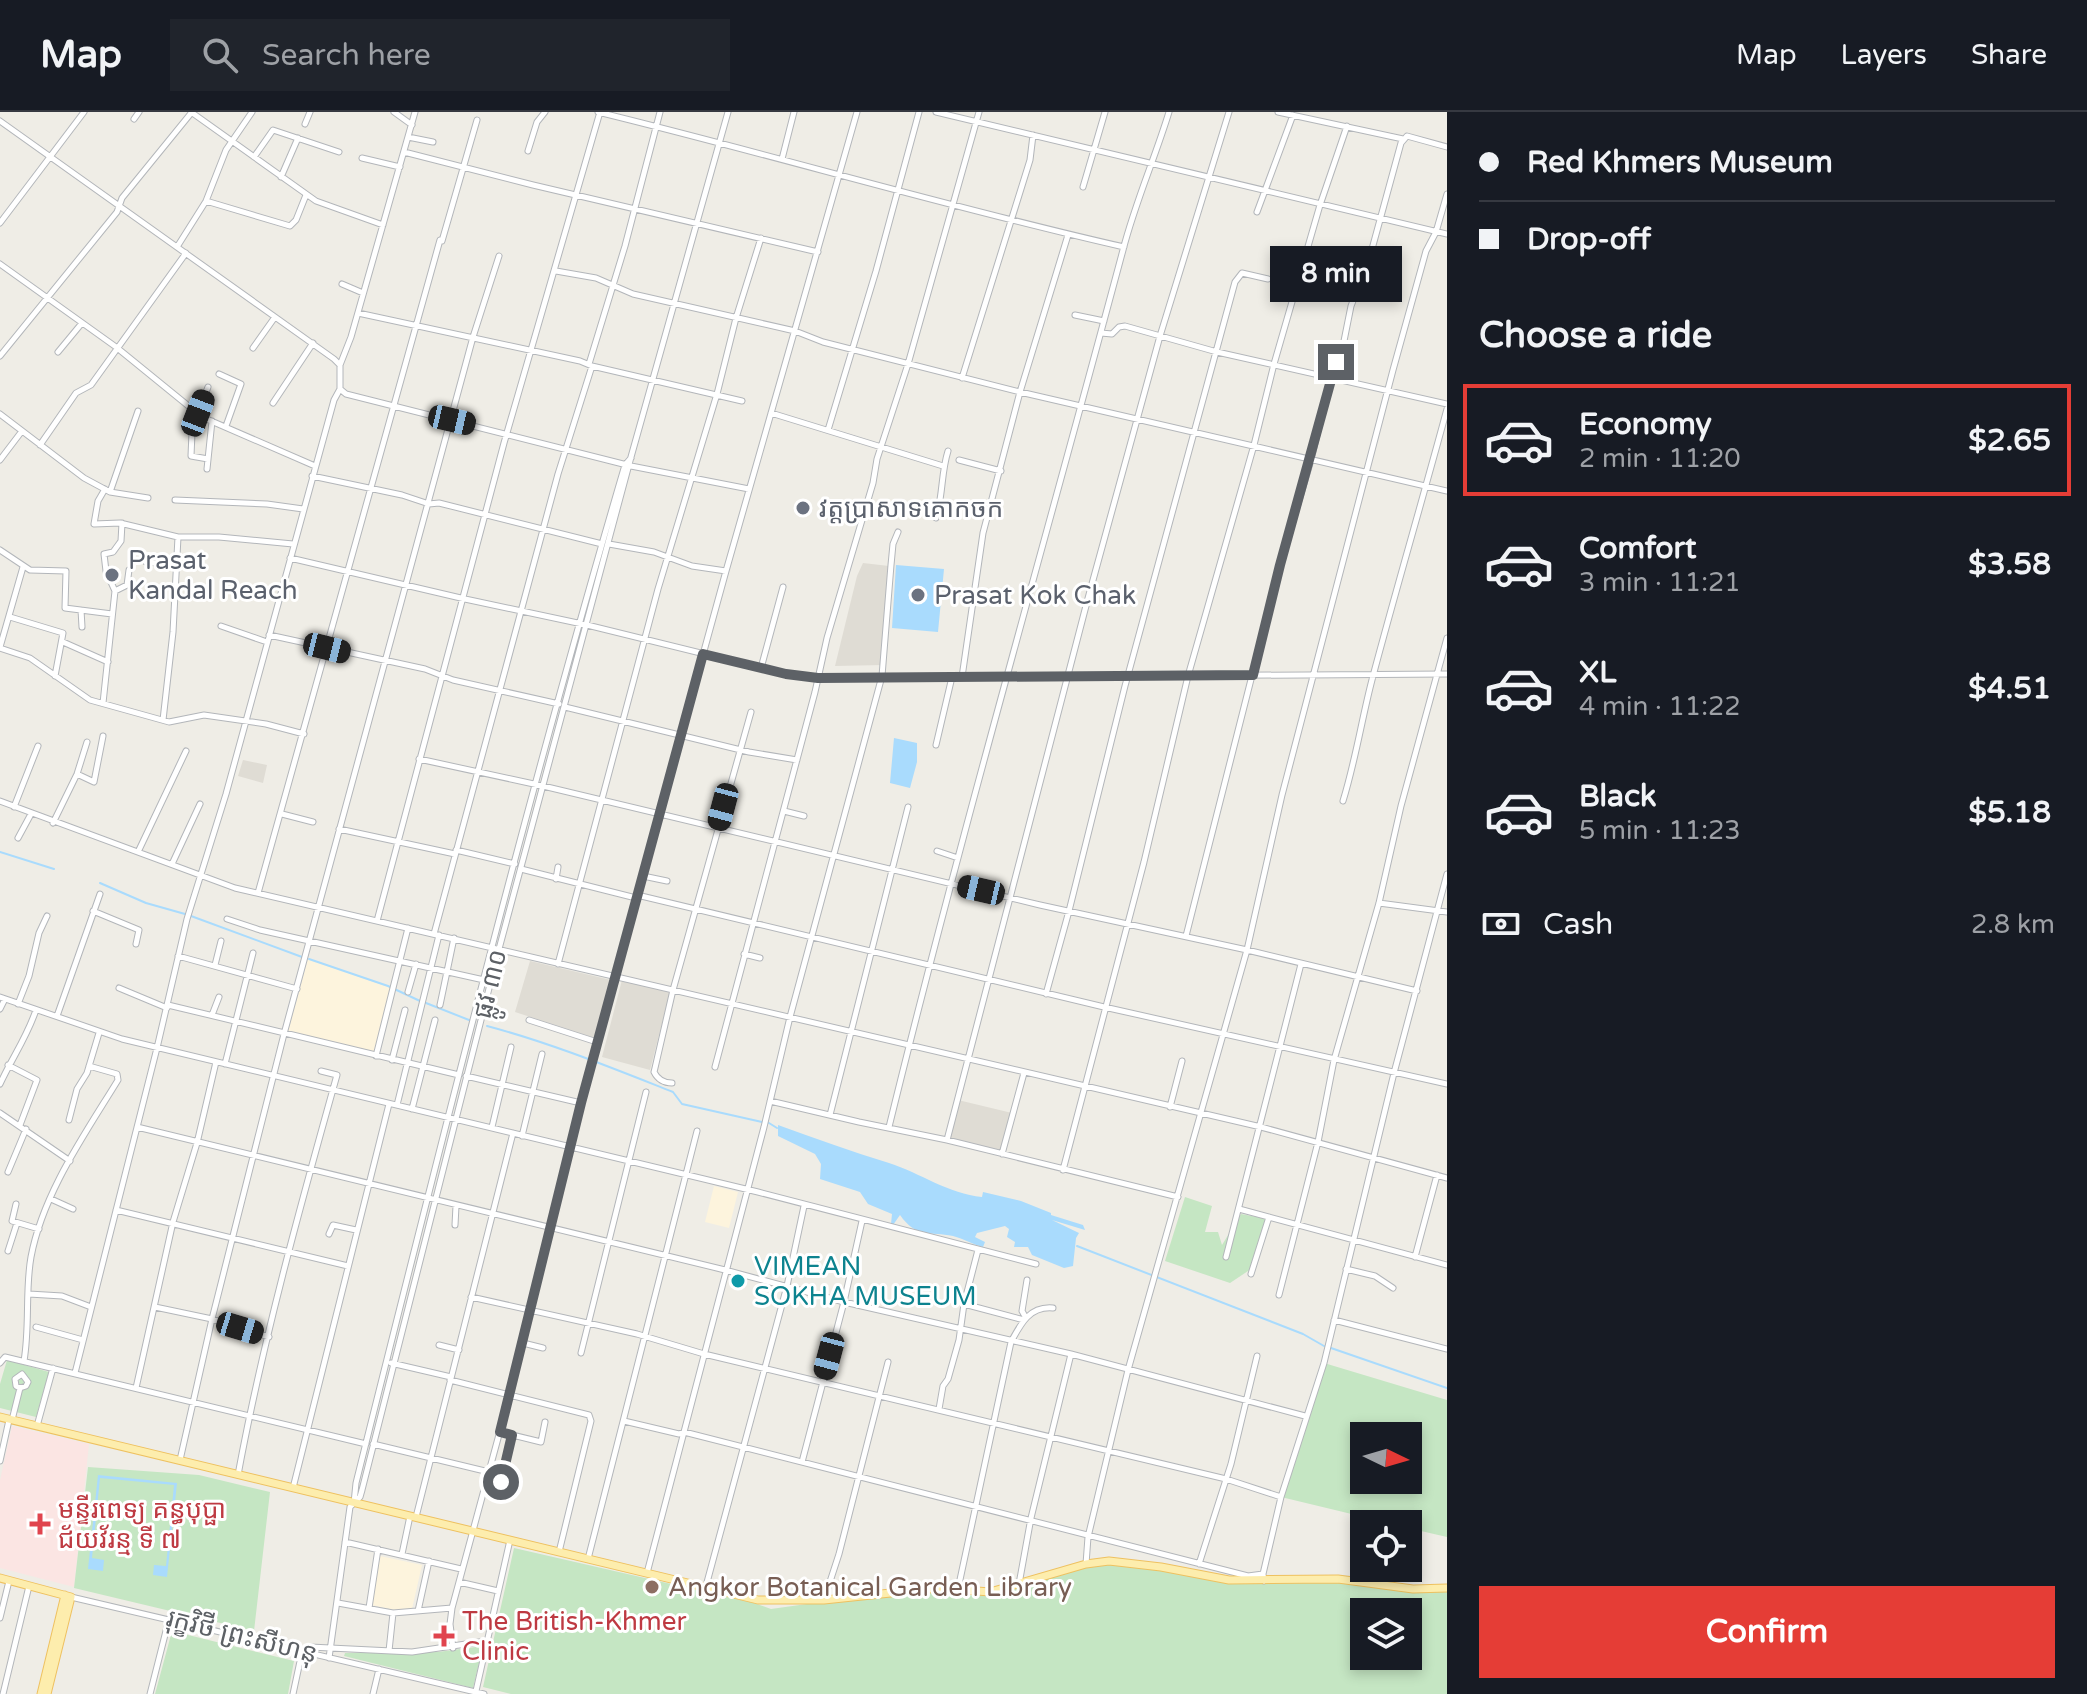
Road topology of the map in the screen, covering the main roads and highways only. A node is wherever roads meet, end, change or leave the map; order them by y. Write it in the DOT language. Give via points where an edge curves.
graph roads {
  1 [pos="0,1417"];
  2 [pos="4,1579"];
  3 [pos="1447,1588"];
  4 [pos="68,1596"];
  5 [pos="41,1694"];
  6 [pos="47,1694"];
  1 -- 3 [label="main road" via="758,1600 824,1600 914,1589 990,1592 1109,1561 1229,1580 1338,1579"];
  2 -- 4 [label="main road, រុក្ខវិថី ព្រះសីហនុ"];
  4 -- 5 [label="main road"];
  4 -- 6 [label="main road"];
}
